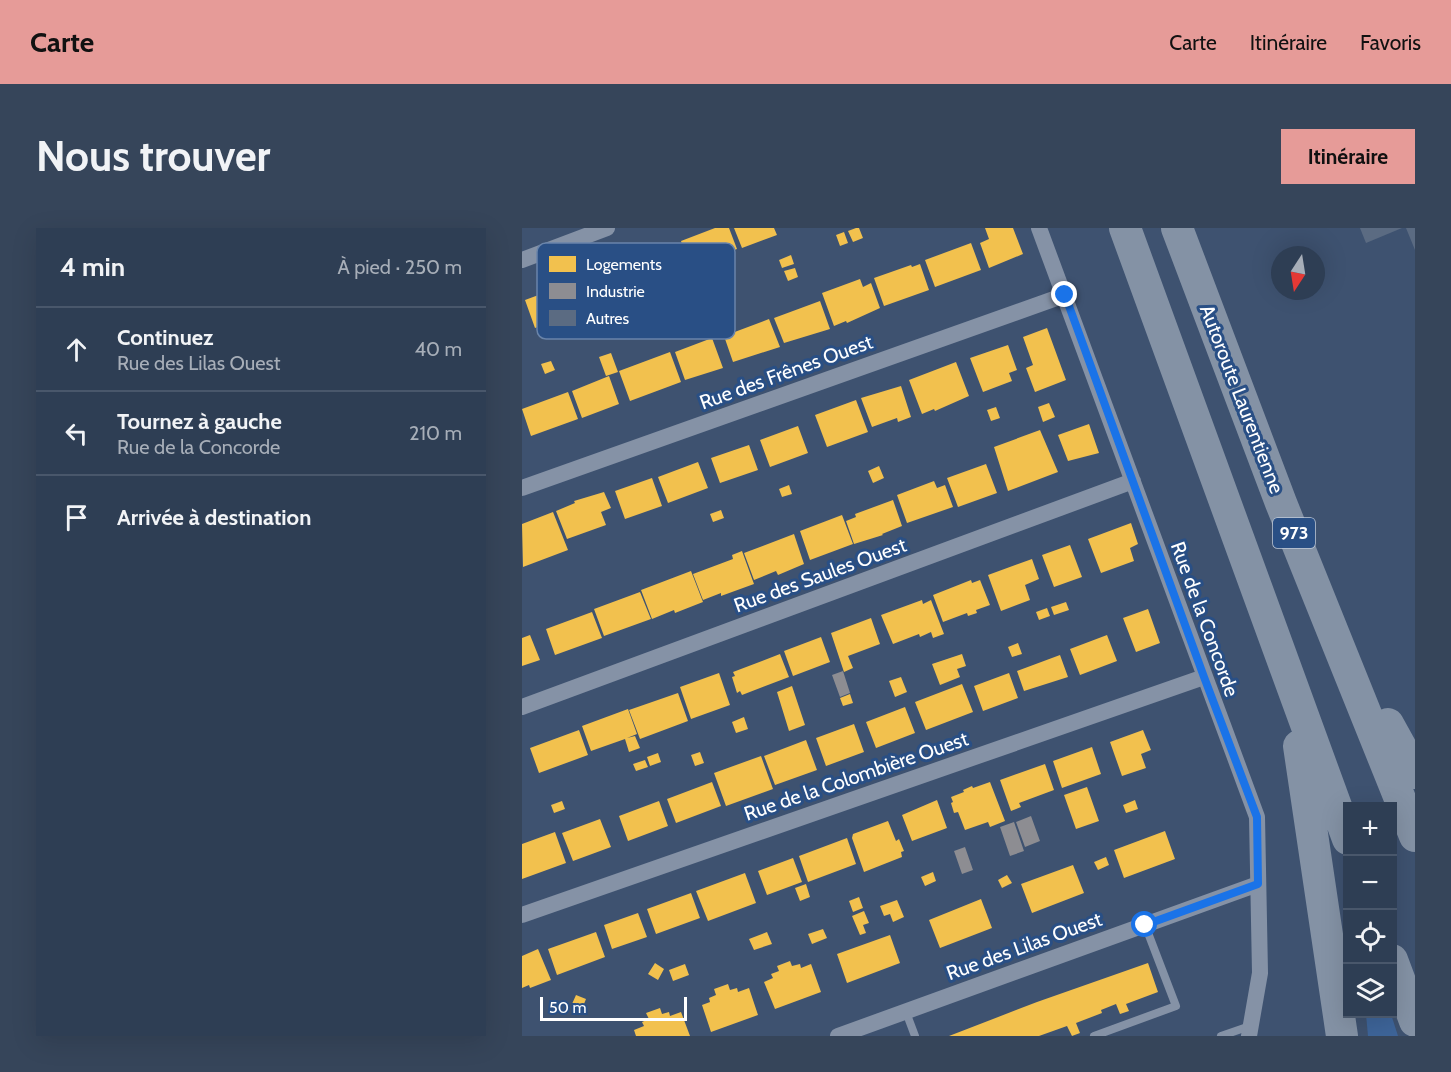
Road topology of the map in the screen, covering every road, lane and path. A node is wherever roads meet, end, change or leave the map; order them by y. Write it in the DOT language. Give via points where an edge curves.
graph roads {
  1 [pos="605,228"];
  2 [pos="1039,228"];
  3 [pos="1125,228"];
  4 [pos="1177,228"];
  5 [pos="566,243"];
  6 [pos="537,254"];
  7 [pos="522,260"];
  8 [pos="1065,295"];
  9 [pos="1133,481"];
  10 [pos="522,488"];
  11 [pos="1322,603"];
  12 [pos="1204,677"];
  13 [pos="1290,683"];
  14 [pos="522,708"];
  15 [pos="1415,773"];
  16 [pos="1343,827"];
  17 [pos="1415,836"];
  18 [pos="1258,884"];
  19 [pos="522,915"];
  20 [pos="1145,925"];
  21 [pos="1394,964"];
  22 [pos="906,1012"];
  23 [pos="1415,1021"];
  24 [pos="1250,1031"];
  25 [pos="838,1036"];
  26 [pos="915,1036"];
  27 [pos="1094,1036"];
  28 [pos="1221,1036"];
  29 [pos="1342,1036"];
  1 -- 5 [label="street"];
  2 -- 8 [label="street, Rue de la Concorde"];
  3 -- 13 [label="highway"];
  4 -- 11 [label="highway, Autoroute Laurentienne / 973"];
  6 -- 7 [label="street"];
  8 -- 9 [label="street, Rue de la Concorde"];
  8 -- 10 [label="street, Rue des Frênes Ouest"];
  9 -- 12 [label="street, Rue de la Concorde"];
  9 -- 14 [label="street, Rue des Saules Ouest"];
  11 -- 15 [label="highway"];
  11 -- 17 [label="highway, Autoroute Laurentienne / 973"];
  12 -- 18 [label="street, Rue de la Concorde" via="1257,817"];
  12 -- 19 [label="street, Rue de la Colombière Ouest"];
  13 -- 16 [label="highway"];
  13 -- 29 [label="highway"];
  18 -- 20 [label="street, Rue des Lilas Ouest"];
  18 -- 24 [label="street, Rue de la Concorde" via="1260,973"];
  20 -- 22 [label="street, Rue des Lilas Ouest"];
  20 -- 27 [label="lane" via="1176,1006"];
  21 -- 23 [label="highway"];
  22 -- 25 [label="street, Rue des Lilas Ouest"];
  22 -- 26 [label="lane"];
  24 -- 28 [label="lane"];
}
